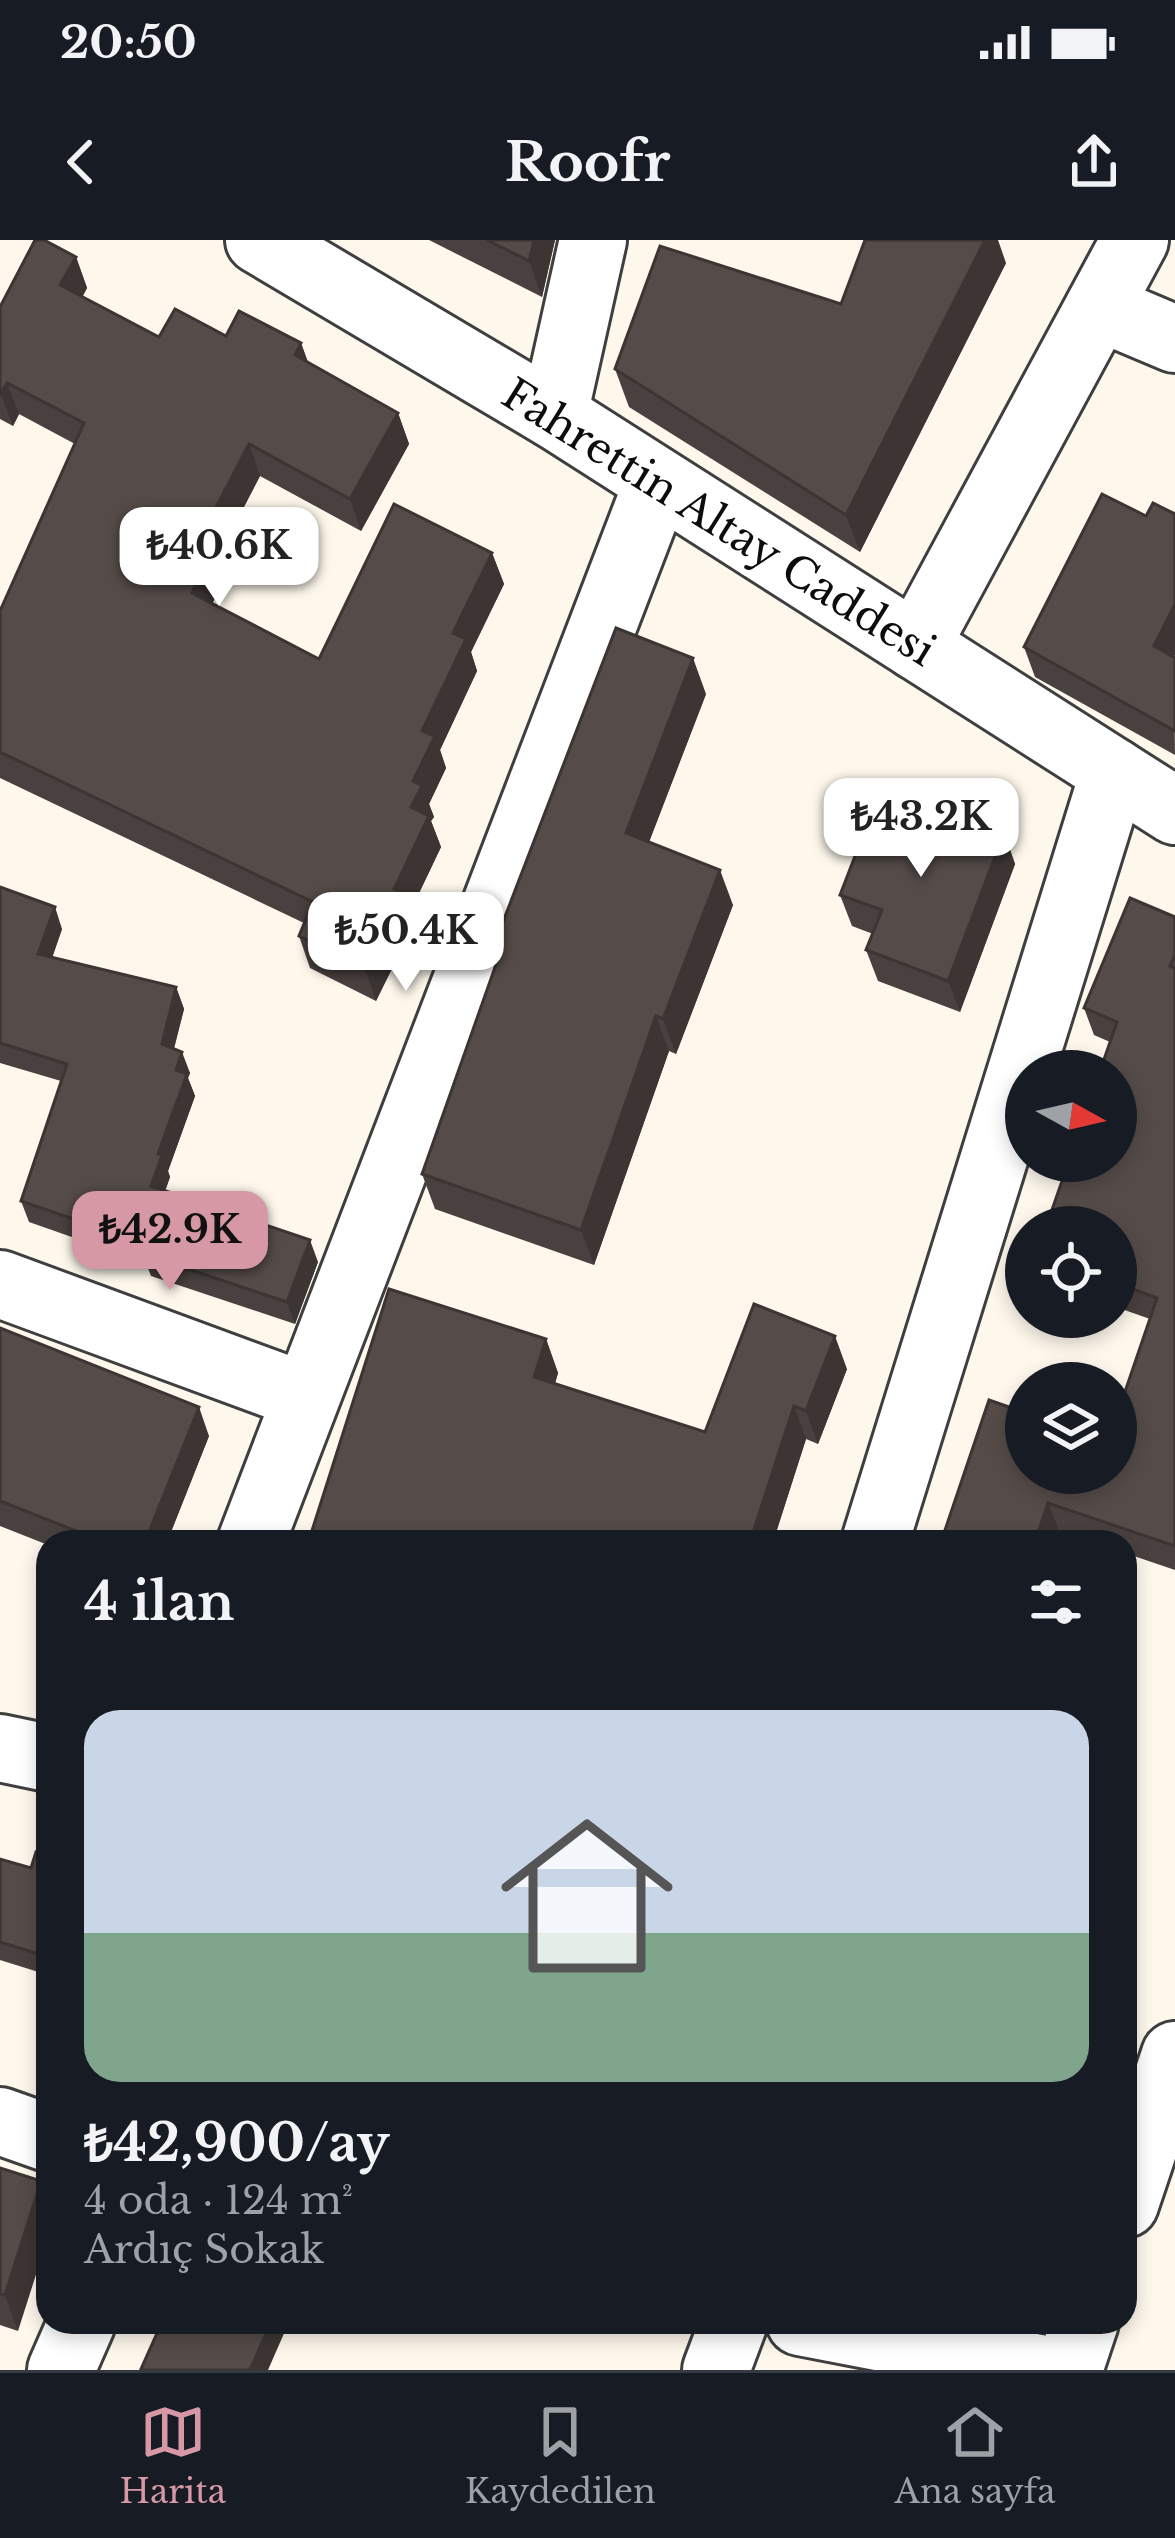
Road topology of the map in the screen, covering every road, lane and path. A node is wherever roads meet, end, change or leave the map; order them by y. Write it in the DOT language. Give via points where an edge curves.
graph roads {
  1 [pos="259,240"];
  2 [pos="593,240"];
  3 [pos="1135,240"];
  4 [pos="1099,307"];
  5 [pos="1175,339"];
  6 [pos="554,415"];
  7 [pos="658,482"];
  8 [pos="916,646"];
  9 [pos="1114,772"];
  10 [pos="1175,811"];
  11 [pos="0,1285"];
  12 [pos="304,1396"];
  13 [pos="255,1530"];
  14 [pos="879,1530"];
  15 [pos="0,1748"];
  16 [pos="36,1756"];
  17 [pos="1175,2055"];
  18 [pos="1137,2168"];
  19 [pos="77,2334"];
  20 [pos="730,2334"];
  21 [pos="862,2334"];
  22 [pos="1081,2334"];
  23 [pos="61,2370"];
  24 [pos="716,2370"];
  25 [pos="1049,2370"];
  26 [pos="1070,2370"];
  1 -- 6 [label="street, Fahrettin Altay Caddesi"];
  2 -- 6 [label="street"];
  3 -- 4 [label="street"];
  4 -- 5 [label="street"];
  4 -- 8 [label="street"];
  6 -- 7 [label="street, Fahrettin Altay Caddesi"];
  7 -- 8 [label="street, Fahrettin Altay Caddesi"];
  7 -- 12 [label="street"];
  8 -- 9 [label="street, Fahrettin Altay Caddesi"];
  9 -- 10 [label="street, Fahrettin Altay Caddesi"];
  9 -- 14 [label="street"];
  11 -- 12 [label="street"];
  12 -- 13 [label="street"];
  15 -- 16 [label="street"];
  17 -- 18 [label="street"];
  19 -- 23 [label="street"];
  20 -- 24 [label="street"];
  21 -- 25 [label="street"];
  22 -- 26 [label="street"];
}
